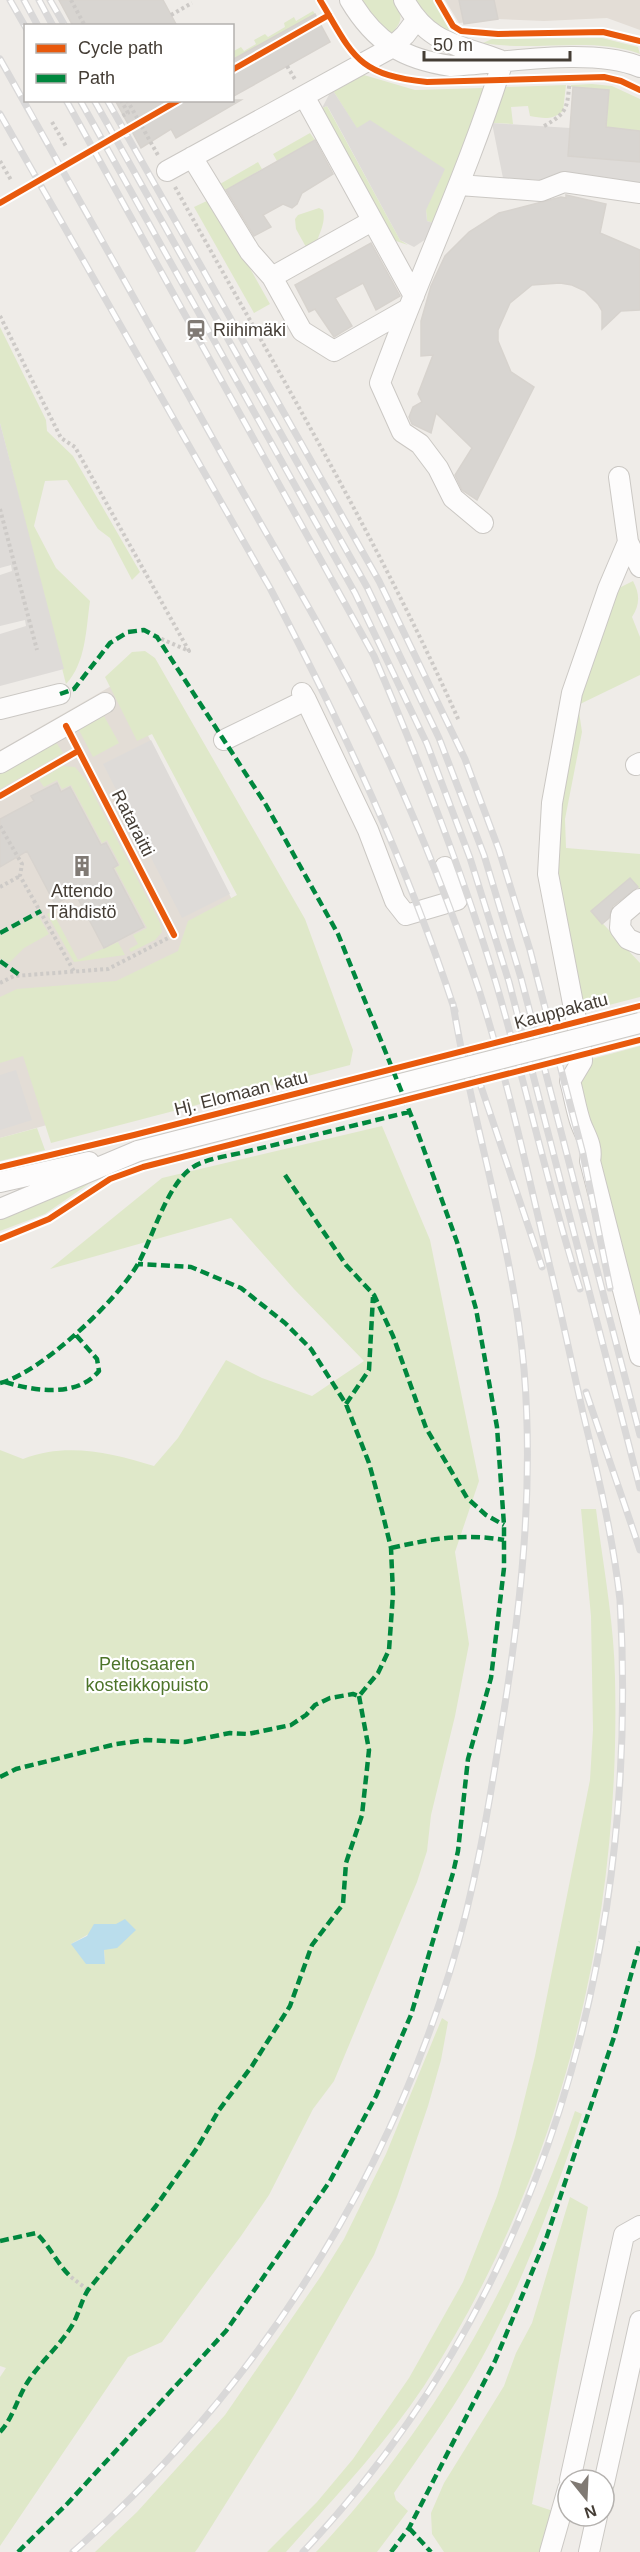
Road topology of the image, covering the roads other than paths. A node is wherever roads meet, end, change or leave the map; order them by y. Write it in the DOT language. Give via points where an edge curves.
graph roads {
  1 [pos="350,0"];
  2 [pos="404,0"];
  3 [pos="417,19"];
  4 [pos="391,48"];
  5 [pos="503,61"];
  6 [pos="640,67"];
  7 [pos="304,96"];
  8 [pos="192,157"];
  9 [pos="167,171"];
  10 [pos="459,185"];
  11 [pos="640,193"];
  12 [pos="372,221"];
  13 [pos="272,277"];
  14 [pos="410,303"];
  15 [pos="619,477"];
  16 [pos="483,523"];
  17 [pos="628,542"];
  18 [pos="640,567"];
  19 [pos="60,694"];
  20 [pos="105,703"];
  21 [pos="0,709"];
  22 [pos="224,740"];
  23 [pos="0,763"];
  24 [pos="445,867"];
  25 [pos="640,899"];
  26 [pos="640,944"];
  27 [pos="640,1023"];
  28 [pos="496,1060"];
  29 [pos="138,1151"];
  30 [pos="0,1182"];
  31 [pos="0,1209"];
  32 [pos="640,1356"];
  33 [pos="640,2226"];
  34 [pos="640,2321"];
  35 [pos="573,2468"];
  36 [pos="607,2468"];
  37 [pos="557,2528"];
  38 [pos="594,2528"];
  39 [pos="550,2552"];
  40 [pos="589,2552"];
  1 -- 4 [label="street" via="376,36"];
  2 -- 3 [label="street"];
  3 -- 4 [label="street"];
  3 -- 5 [label="street" via="435,38"];
  4 -- 5 [label="street" via="451,66"];
  4 -- 7 [label="street"];
  5 -- 6 [label="street" via="592,57"];
  5 -- 10 [label="street"];
  7 -- 8 [label="street"];
  7 -- 12 [label="street"];
  8 -- 9 [label="street"];
  8 -- 13 [label="street" via="250,252"];
  10 -- 11 [label="street" via="541,191 564,182"];
  10 -- 14 [label="street"];
  12 -- 13 [label="street"];
  12 -- 14 [label="street"];
  13 -- 14 [label="street" via="302,330 334,351"];
  14 -- 16 [label="street" via="380,383 402,432 420,444 453,498"];
  15 -- 17 [label="street"];
  17 -- 18 [label="street"];
  17 -- 32 [label="street" via="572,693 552,803 548,874 581,1045 582,1061 570,1081 590,1145 602,1212"];
  19 -- 21 [label="street"];
  20 -- 23 [label="street"];
  22 -- 24 [label="street" via="304,696 368,830 395,901 406,915 456,900"];
  25 -- 26 [label="street" via="621,915 620,928 628,939"];
  27 -- 28 [label="street, Kauppakatu, bridge"];
  28 -- 29 [label="street, Hj. Elomaan katu, bridge"];
  29 -- 30 [label="street, Hj. Elomaan katu"];
  29 -- 31 [label="street, Hj. Elomaan katu"];
  33 -- 35 [label="street" via="624,2235"];
  34 -- 36 [label="street"];
  37 -- 39 [label="street"];
  38 -- 40 [label="street"];
}
